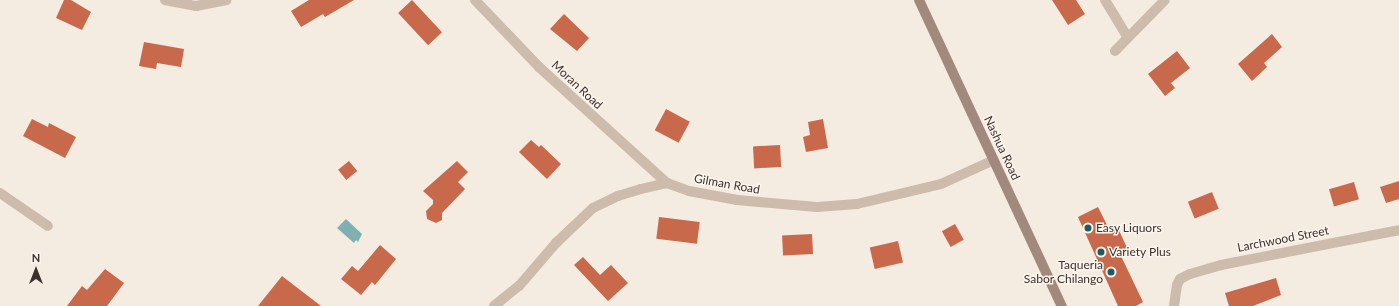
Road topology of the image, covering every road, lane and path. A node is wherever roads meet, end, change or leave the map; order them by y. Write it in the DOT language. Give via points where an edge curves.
graph roads {
  1 [pos="165,0"];
  2 [pos="226,0"];
  3 [pos="475,0"];
  4 [pos="919,0"];
  5 [pos="1105,0"];
  6 [pos="1165,0"];
  7 [pos="1128,38"];
  8 [pos="1115,51"];
  9 [pos="994,160"];
  10 [pos="667,183"];
  11 [pos="0,193"];
  12 [pos="48,226"];
  13 [pos="1399,230"];
  14 [pos="497,305"];
  15 [pos="1062,306"];
  16 [pos="1174,306"];
  1 -- 2 [label="street" via="196,6"];
  3 -- 10 [label="street, Moran Road" via="539,67"];
  4 -- 9 [label="main road, Nashua Road"];
  5 -- 7 [label="street"];
  6 -- 7 [label="street"];
  7 -- 8 [label="street"];
  9 -- 10 [label="street, Gilman Road" via="941,184 890,198 830,206 737,200 689,191"];
  9 -- 15 [label="main road, Nashua Road"];
  10 -- 14 [label="street" via="618,196 593,208 556,243 519,286"];
  11 -- 12 [label="street"];
  13 -- 16 [label="street, Larchwood Street" via="1221,265 1184,276 1177,284"];
}
